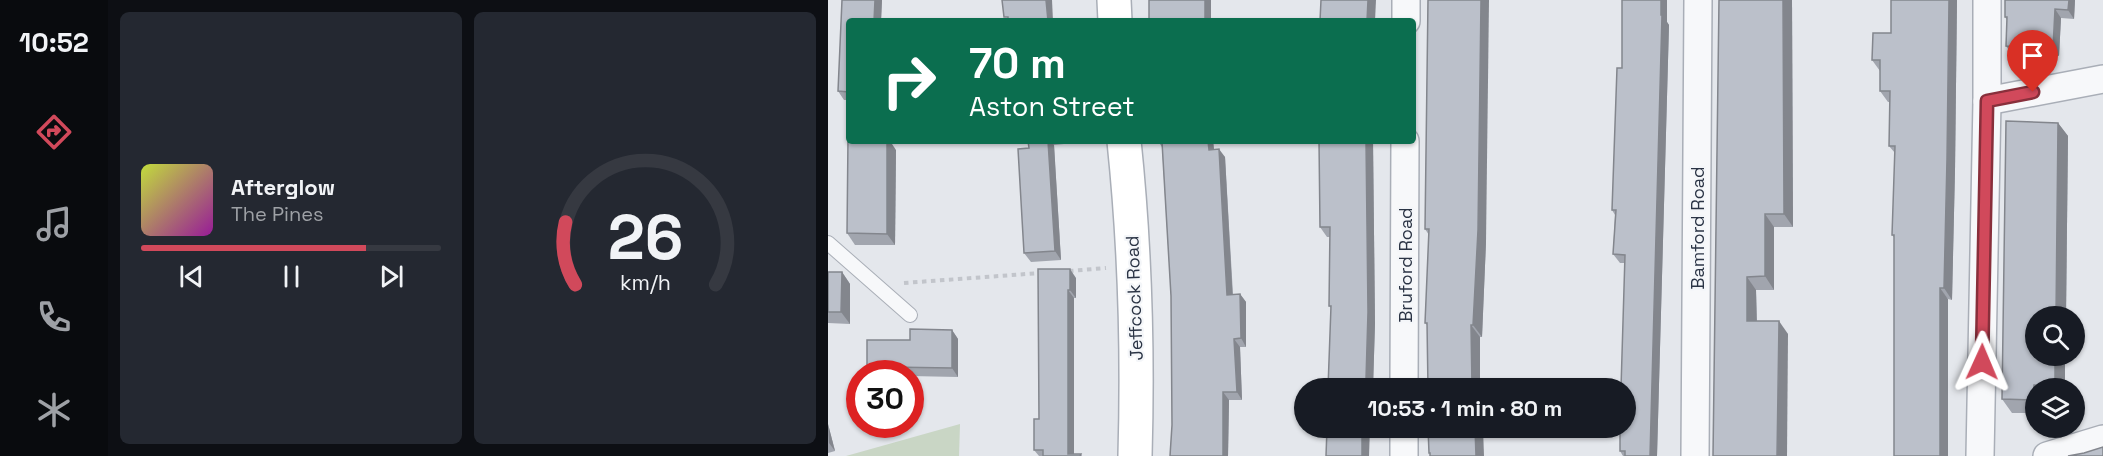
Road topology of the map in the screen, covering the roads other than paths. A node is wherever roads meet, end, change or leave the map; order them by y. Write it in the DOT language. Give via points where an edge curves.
graph roads {
  1 [pos="1114,0"];
  2 [pos="1406,0"];
  3 [pos="1698,0"];
  4 [pos="1987,0"];
  5 [pos="1115,18"];
  6 [pos="1406,18"];
  7 [pos="2103,79"];
  8 [pos="1987,101"];
  9 [pos="1124,144"];
  10 [pos="1405,144"];
  11 [pos="828,243"];
  12 [pos="910,315"];
  13 [pos="1404,378"];
  14 [pos="1404,438"];
  15 [pos="2103,439"];
  16 [pos="1135,456"];
  17 [pos="1404,456"];
  18 [pos="1695,456"];
  19 [pos="1980,456"];
  20 [pos="2047,456"];
  1 -- 5 [label="street"];
  2 -- 6 [label="street"];
  3 -- 18 [label="street, Bamford Road"];
  4 -- 8 [label="street"];
  7 -- 8 [label="street"];
  8 -- 19 [label="street"];
  9 -- 16 [label="street, Jeffcock Road" via="1134,266"];
  10 -- 13 [label="street, Bruford Road"];
  11 -- 12 [label="lane"];
  14 -- 17 [label="street"];
  15 -- 20 [label="street"];
}
